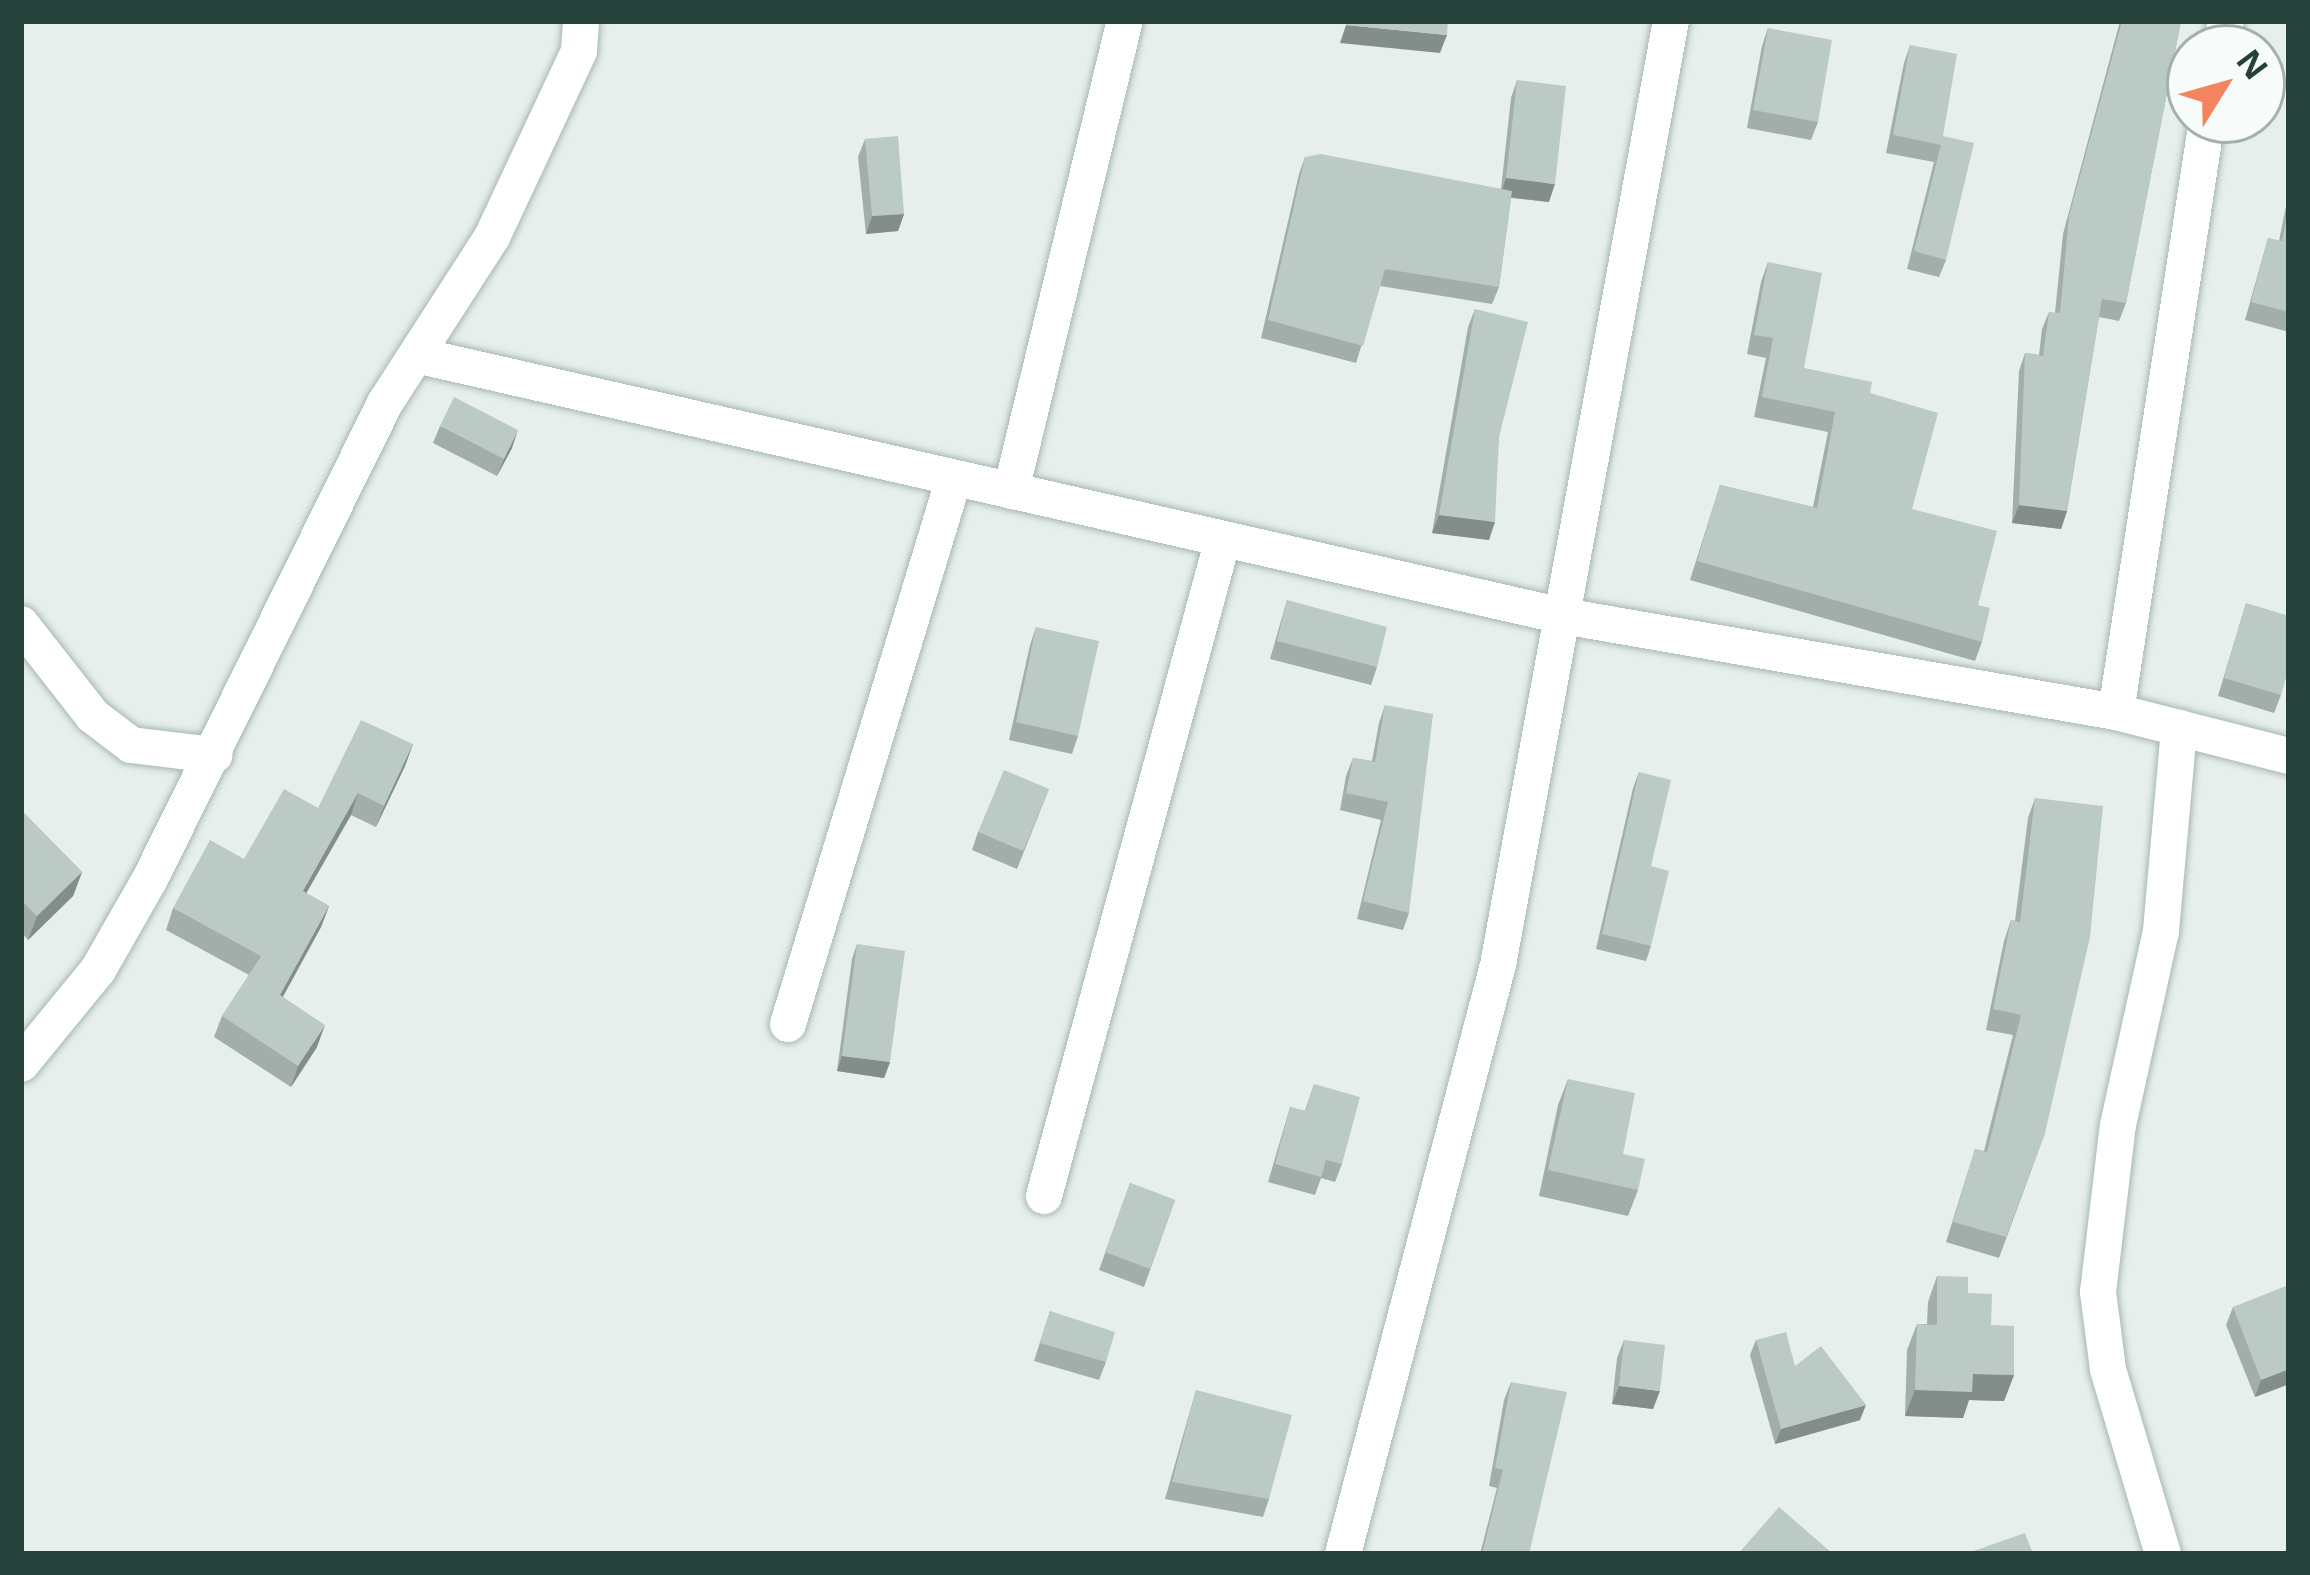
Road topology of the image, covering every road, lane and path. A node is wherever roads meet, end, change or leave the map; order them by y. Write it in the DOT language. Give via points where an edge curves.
graph roads {
  1 [pos="581,21"];
  2 [pos="1124,21"];
  3 [pos="1670,21"];
  4 [pos="2202,144"];
  5 [pos="420,356"];
  6 [pos="954,478"];
  7 [pos="1011,491"];
  8 [pos="1223,539"];
  9 [pos="1562,616"];
  10 [pos="21,624"];
  11 [pos="2116,712"];
  12 [pos="2179,728"];
  13 [pos="214,754"];
  14 [pos="2289,756"];
  15 [pos="788,1024"];
  16 [pos="21,1064"];
  17 [pos="1044,1196"];
  18 [pos="1343,1554"];
  19 [pos="2163,1554"];
  1 -- 5 [label="street" via="579,52 492,237"];
  2 -- 7 [label="street"];
  3 -- 9 [label="street"];
  4 -- 11 [label="street"];
  5 -- 6 [label="street"];
  5 -- 13 [label="street" via="385,404"];
  6 -- 7 [label="street"];
  6 -- 15 [label="street"];
  7 -- 8 [label="street"];
  8 -- 9 [label="street"];
  8 -- 17 [label="street"];
  9 -- 11 [label="street"];
  9 -- 18 [label="street" via="1498,965"];
  10 -- 13 [label="street" via="93,716 130,745"];
  11 -- 12 [label="street"];
  12 -- 14 [label="street"];
  12 -- 19 [label="street" via="2161,931 2118,1125 2098,1292 2108,1369"];
  13 -- 16 [label="street" via="98,970"];
}
